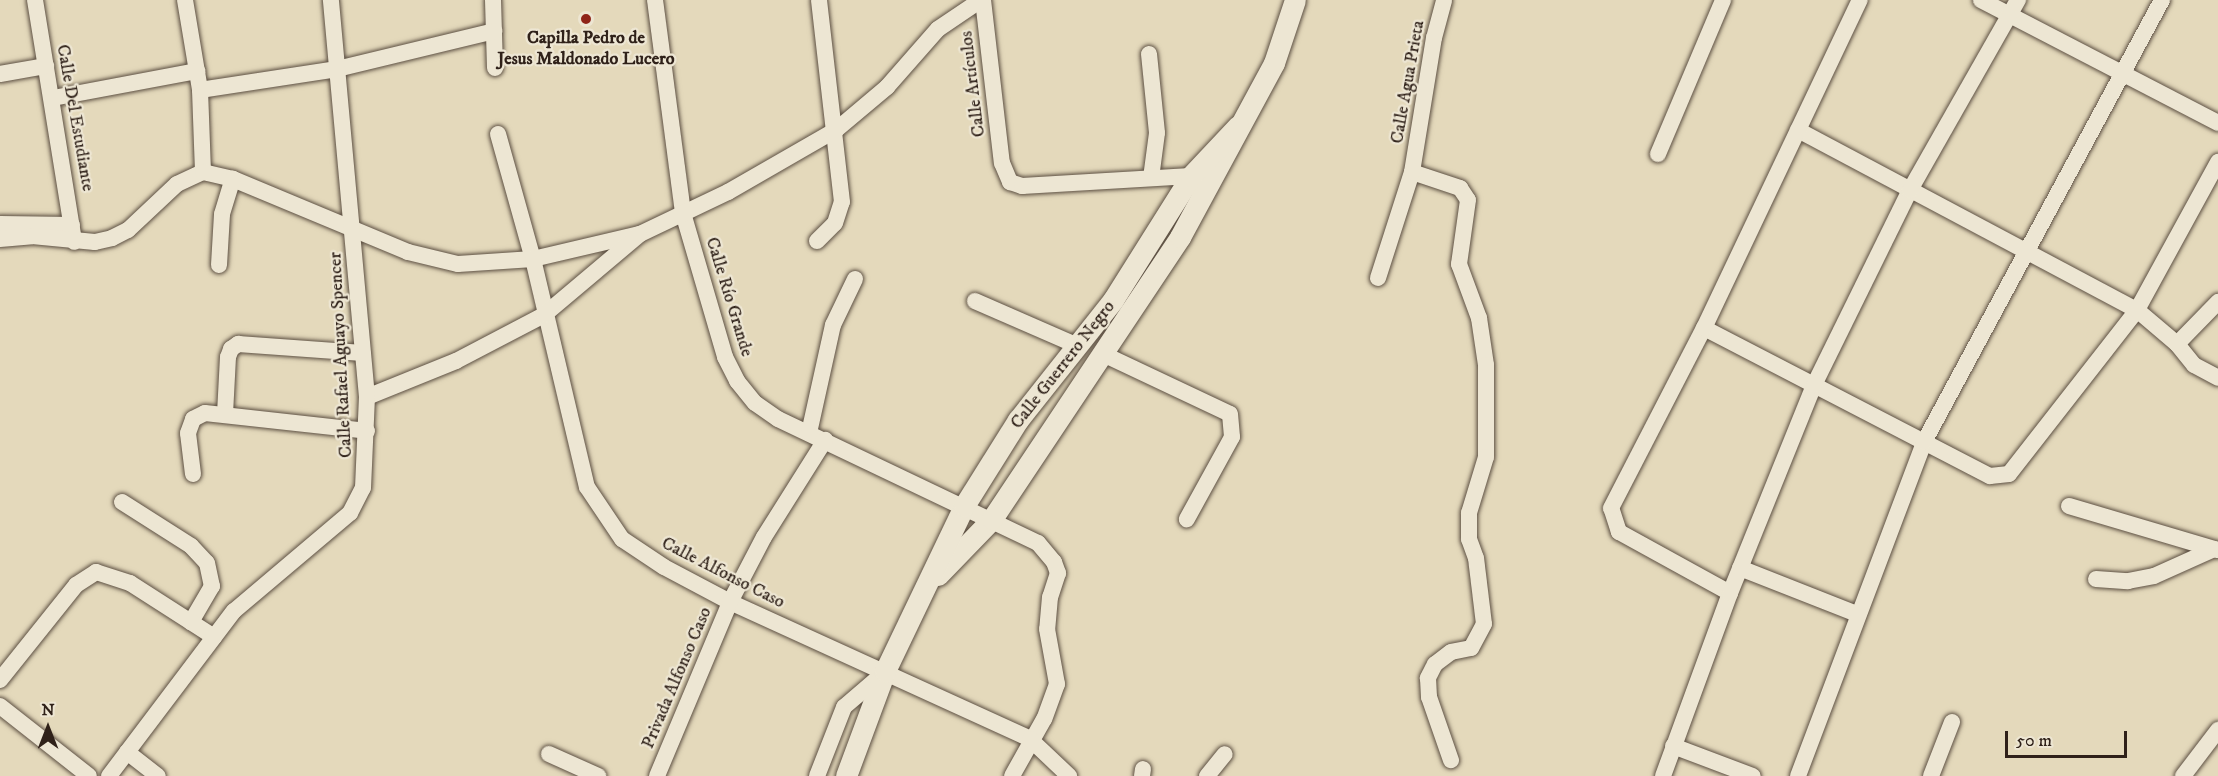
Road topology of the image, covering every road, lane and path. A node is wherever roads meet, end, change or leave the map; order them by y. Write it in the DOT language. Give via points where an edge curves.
graph roads {
  1 [pos="35,0"];
  2 [pos="185,0"];
  3 [pos="331,0"];
  4 [pos="493,0"];
  5 [pos="655,0"];
  6 [pos="819,0"];
  7 [pos="982,0"];
  8 [pos="1295,0"];
  9 [pos="1444,0"];
  10 [pos="1723,0"];
  11 [pos="1860,0"];
  12 [pos="1981,0"];
  13 [pos="2162,0"];
  14 [pos="2014,7"];
  15 [pos="494,31"];
  16 [pos="1149,54"];
  17 [pos="46,66"];
  18 [pos="495,68"];
  19 [pos="337,69"];
  20 [pos="197,71"];
  21 [pos="0,74"];
  22 [pos="2123,74"];
  23 [pos="200,90"];
  24 [pos="53,98"];
  25 [pos="2218,123"];
  26 [pos="1238,126"];
  27 [pos="836,130"];
  28 [pos="1798,130"];
  29 [pos="498,134"];
  30 [pos="1658,154"];
  31 [pos="2218,162"];
  32 [pos="203,172"];
  33 [pos="1412,172"];
  34 [pos="1191,176"];
  35 [pos="1151,178"];
  36 [pos="233,179"];
  37 [pos="1910,190"];
  38 [pos="683,213"];
  39 [pos="0,224"];
  40 [pos="72,225"];
  41 [pos="353,229"];
  42 [pos="639,234"];
  43 [pos="0,238"];
  44 [pos="817,241"];
  45 [pos="74,242"];
  46 [pos="2025,250"];
  47 [pos="533,260"];
  48 [pos="219,265"];
  49 [pos="1378,278"];
  50 [pos="855,279"];
  51 [pos="975,301"];
  52 [pos="2218,302"];
  53 [pos="2136,310"];
  54 [pos="544,315"];
  55 [pos="1704,328"];
  56 [pos="2177,344"];
  57 [pos="1078,346"];
  58 [pos="363,353"];
  59 [pos="1103,354"];
  60 [pos="2218,378"];
  61 [pos="1814,385"];
  62 [pos="366,397"];
  63 [pos="225,414"];
  64 [pos="367,431"];
  65 [pos="809,433"];
  66 [pos="825,440"];
  67 [pos="1924,442"];
  68 [pos="193,474"];
  69 [pos="122,502"];
  70 [pos="964,506"];
  71 [pos="2070,506"];
  72 [pos="993,519"];
  73 [pos="1187,519"];
  74 [pos="2216,549"];
  75 [pos="1740,568"];
  76 [pos="2096,579"];
  77 [pos="927,586"];
  78 [pos="1730,594"];
  79 [pos="730,602"];
  80 [pos="1857,614"];
  81 [pos="191,622"];
  82 [pos="214,637"];
  83 [pos="885,671"];
  84 [pos="0,680"];
  85 [pos="0,706"];
  86 [pos="1952,722"];
  87 [pos="2218,731"];
  88 [pos="1030,739"];
  89 [pos="1673,746"];
  90 [pos="127,752"];
  91 [pos="549,754"];
  92 [pos="1225,754"];
  93 [pos="1451,760"];
  94 [pos="89,776"];
  95 [pos="109,776"];
  96 [pos="158,776"];
  97 [pos="598,776"];
  98 [pos="657,776"];
  99 [pos="817,776"];
  100 [pos="846,776"];
  101 [pos="1012,776"];
  102 [pos="1070,776"];
  103 [pos="1207,776"];
  104 [pos="1664,776"];
  105 [pos="1753,776"];
  106 [pos="1798,776"];
  107 [pos="1931,776"];
  108 [pos="2183,776"];
  1 -- 17 [label="street, Calle Del Estudiante"];
  2 -- 20 [label="street"];
  3 -- 19 [label="street, Calle Rafael Aguayo Spencer"];
  4 -- 15 [label="street"];
  5 -- 38 [label="street, Calle Río Grande"];
  6 -- 27 [label="street"];
  7 -- 27 [label="street, Calle Rafael Aguayo Spencer" via="938,29 887,87"];
  7 -- 35 [label="street, Calle Artículos" via="1005,176 1022,186"];
  8 -- 26 [label="street, Calle Guerrero Negro" via="1274,63"];
  9 -- 33 [label="street, Calle Agua Prieta"];
  10 -- 30 [label="street"];
  11 -- 28 [label="street"];
  12 -- 14 [label="street"];
  13 -- 22 [label="street"];
  14 -- 22 [label="street"];
  14 -- 37 [label="street"];
  15 -- 18 [label="street"];
  15 -- 19 [label="street"];
  16 -- 35 [label="street" via="1157,133"];
  17 -- 21 [label="street"];
  17 -- 24 [label="street, Calle Del Estudiante"];
  19 -- 23 [label="street"];
  19 -- 41 [label="street, Calle Rafael Aguayo Spencer"];
  20 -- 23 [label="street"];
  20 -- 24 [label="street"];
  22 -- 25 [label="street"];
  22 -- 46 [label="street"];
  23 -- 32 [label="street"];
  24 -- 40 [label="street, Calle Del Estudiante"];
  26 -- 34 [label="street, Calle Guerrero Negro"];
  26 -- 59 [label="street, Calle Guerrero Negro" via="1216,175 1180,237"];
  27 -- 38 [label="street, Calle Rafael Aguayo Spencer" via="747,182"];
  27 -- 44 [label="street" via="842,202 835,223"];
  28 -- 37 [label="street"];
  28 -- 55 [label="street"];
  29 -- 47 [label="street, Calle Alfonso Caso"];
  31 -- 53 [label="street"];
  32 -- 36 [label="street, Calle Rafael Aguayo Spencer"];
  32 -- 45 [label="street" via="177,184 120,234 95,242"];
  33 -- 49 [label="street, Calle Agua Prieta"];
  33 -- 93 [label="street" via="1460,188 1468,200 1459,264 1484,338 1486,457 1469,513 1469,539 1476,558 1484,624 1471,648 1451,652 1435,664 1428,678 1429,697"];
  34 -- 35 [label="street"];
  34 -- 57 [label="street, Calle Guerrero Negro" via="1113,300"];
  36 -- 41 [label="street, Calle Rafael Aguayo Spencer"];
  36 -- 48 [label="street" via="222,214"];
  37 -- 46 [label="street"];
  37 -- 61 [label="street"];
  38 -- 42 [label="street, Calle Rafael Aguayo Spencer"];
  38 -- 65 [label="street, Calle Río Grande" via="725,357 737,381 762,408"];
  39 -- 40 [label="street"];
  40 -- 45 [label="street, Calle Del Estudiante"];
  41 -- 47 [label="street, Calle Rafael Aguayo Spencer" via="408,252 458,264"];
  41 -- 58 [label="street, Calle Rafael Aguayo Spencer"];
  42 -- 47 [label="street, Calle Rafael Aguayo Spencer"];
  42 -- 54 [label="street"];
  43 -- 45 [label="street" via="32,236"];
  46 -- 53 [label="street"];
  46 -- 67 [label="street"];
  47 -- 54 [label="street, Calle Alfonso Caso"];
  50 -- 65 [label="street" via="833,325"];
  51 -- 57 [label="street"];
  52 -- 56 [label="street"];
  53 -- 56 [label="street"];
  53 -- 67 [label="street" via="2009,474 1990,476"];
  54 -- 62 [label="street" via="456,361"];
  54 -- 79 [label="street, Calle Alfonso Caso" via="587,487 601,514 622,539 664,567"];
  55 -- 61 [label="street"];
  55 -- 78 [label="street" via="1611,508 1619,532"];
  56 -- 60 [label="street" via="2194,365"];
  57 -- 70 [label="street, Calle Guerrero Negro" via="1018,420"];
  58 -- 62 [label="street, Calle Rafael Aguayo Spencer"];
  58 -- 63 [label="street" via="238,344 228,357"];
  59 -- 72 [label="street, Calle Guerrero Negro"];
  59 -- 73 [label="street" via="1230,414 1232,437"];
  61 -- 67 [label="street"];
  61 -- 75 [label="street"];
  62 -- 64 [label="street, Calle Rafael Aguayo Spencer"];
  63 -- 64 [label="street" via="267,423"];
  63 -- 68 [label="street" via="205,413 193,419 188,433"];
  64 -- 82 [label="street, Calle Rafael Aguayo Spencer" via="363,488 350,513 234,611"];
  65 -- 66 [label="street, Calle Río Grande"];
  66 -- 70 [label="street, Calle Río Grande"];
  66 -- 79 [label="street, Privada Alfonso Caso" via="764,537"];
  67 -- 80 [label="street"];
  69 -- 81 [label="street" via="191,546 207,563 212,586"];
  70 -- 72 [label="street, Calle Río Grande"];
  70 -- 77 [label="street, Calle Guerrero Negro"];
  71 -- 74 [label="street"];
  72 -- 77 [label="street, Calle Guerrero Negro"];
  72 -- 88 [label="street, Calle Río Grande" via="1038,543 1048,552 1058,573 1050,597 1047,629 1056,684 1044,719"];
  74 -- 76 [label="street" via="2154,576"];
  75 -- 78 [label="street"];
  75 -- 80 [label="street"];
  77 -- 83 [label="street, Calle Guerrero Negro"];
  78 -- 89 [label="street"];
  79 -- 83 [label="street, Calle Alfonso Caso"];
  79 -- 98 [label="street, Privada Alfonso Caso"];
  80 -- 106 [label="street"];
  81 -- 82 [label="street"];
  81 -- 84 [label="street" via="130,583 96,572 76,585"];
  82 -- 90 [label="street, Calle Rafael Aguayo Spencer"];
  83 -- 88 [label="street, Calle Alfonso Caso"];
  83 -- 99 [label="street" via="844,707"];
  83 -- 100 [label="street, Calle Guerrero Negro"];
  85 -- 94 [label="street"];
  86 -- 107 [label="street"];
  87 -- 108 [label="street"];
  88 -- 101 [label="street, Calle Río Grande"];
  88 -- 102 [label="street, Calle Alfonso Caso"];
  89 -- 104 [label="street"];
  89 -- 105 [label="street"];
  90 -- 95 [label="street, Calle Rafael Aguayo Spencer"];
  90 -- 96 [label="street"];
  91 -- 97 [label="street"];
  92 -- 103 [label="street"];
}
